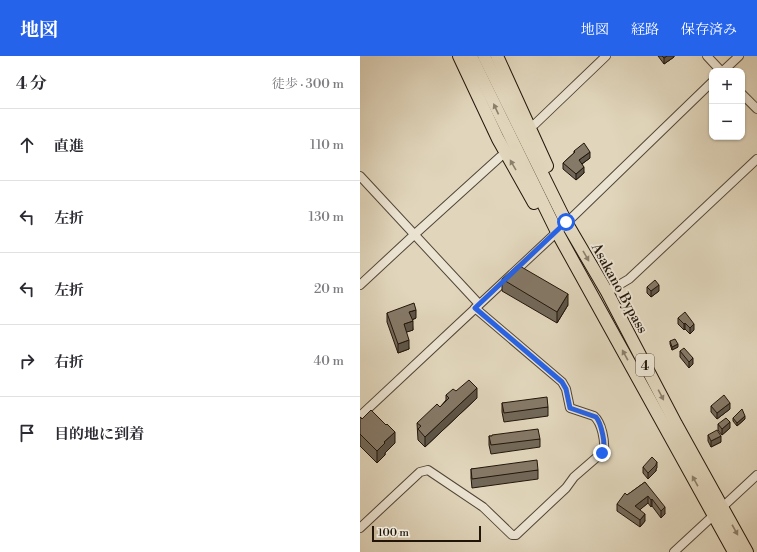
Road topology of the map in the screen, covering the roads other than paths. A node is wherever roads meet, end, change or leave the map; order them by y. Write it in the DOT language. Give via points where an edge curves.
graph roads {
  1 [pos="459,56"];
  2 [pos="471,56"];
  3 [pos="484,56"];
  4 [pos="498,56"];
  5 [pos="606,56"];
  6 [pos="707,56"];
  7 [pos="739,56"];
  8 [pos="719,68"];
  9 [pos="725,68"];
  10 [pos="709,85"];
  11 [pos="745,97"];
  12 [pos="757,109"];
  13 [pos="533,127"];
  14 [pos="500,157"];
  15 [pos="757,159"];
  16 [pos="360,176"];
  17 [pos="566,222"];
  18 [pos="557,232"];
  19 [pos="415,234"];
  20 [pos="360,285"];
  21 [pos="607,292"];
  22 [pos="477,306"];
  23 [pos="360,416"];
  24 [pos="757,475"];
  25 [pos="718,512"];
  26 [pos="360,528"];
  27 [pos="674,552"];
  28 [pos="734,552"];
  29 [pos="747,552"];
  18 -- 1 [label="highway, one-way" via="544,220 506,153"];
  18 -- 2 [label="highway, Asakano Bypass / 4, one-way"];
  3 -- 17 [label="highway, Asakano Bypass / 4"];
  4 -- 13 [label="highway"];
  5 -- 13 [label="street"];
  6 -- 8 [label="street"];
  7 -- 9 [label="street"];
  10 -- 17 [label="street"];
  11 -- 12 [label="street"];
  13 -- 17 [label="highway, 4" via="560,198"];
  14 -- 19 [label="street"];
  15 -- 21 [label="street" via="629,279"];
  16 -- 19 [label="street"];
  17 -- 18 [label="street"];
  17 -- 21 [label="highway, Asakano Bypass / 4, one-way"];
  18 -- 22 [label="street"];
  25 -- 18 [label="highway, Asakano Bypass / 4, one-way"];
  19 -- 20 [label="street"];
  19 -- 22 [label="street"];
  21 -- 25 [label="highway, Asakano Bypass / 4, one-way" via="676,424"];
  22 -- 23 [label="street"];
  22 -- 26 [label="street" via="562,382 570,408 596,417 601,426 604,451 516,535 483,507 428,470 420,472"];
  24 -- 25 [label="street"];
  25 -- 27 [label="street"];
  25 -- 28 [label="highway, Asakano Bypass / 4"];
  25 -- 29 [label="highway, Asakano Bypass / 4, one-way"];
}
